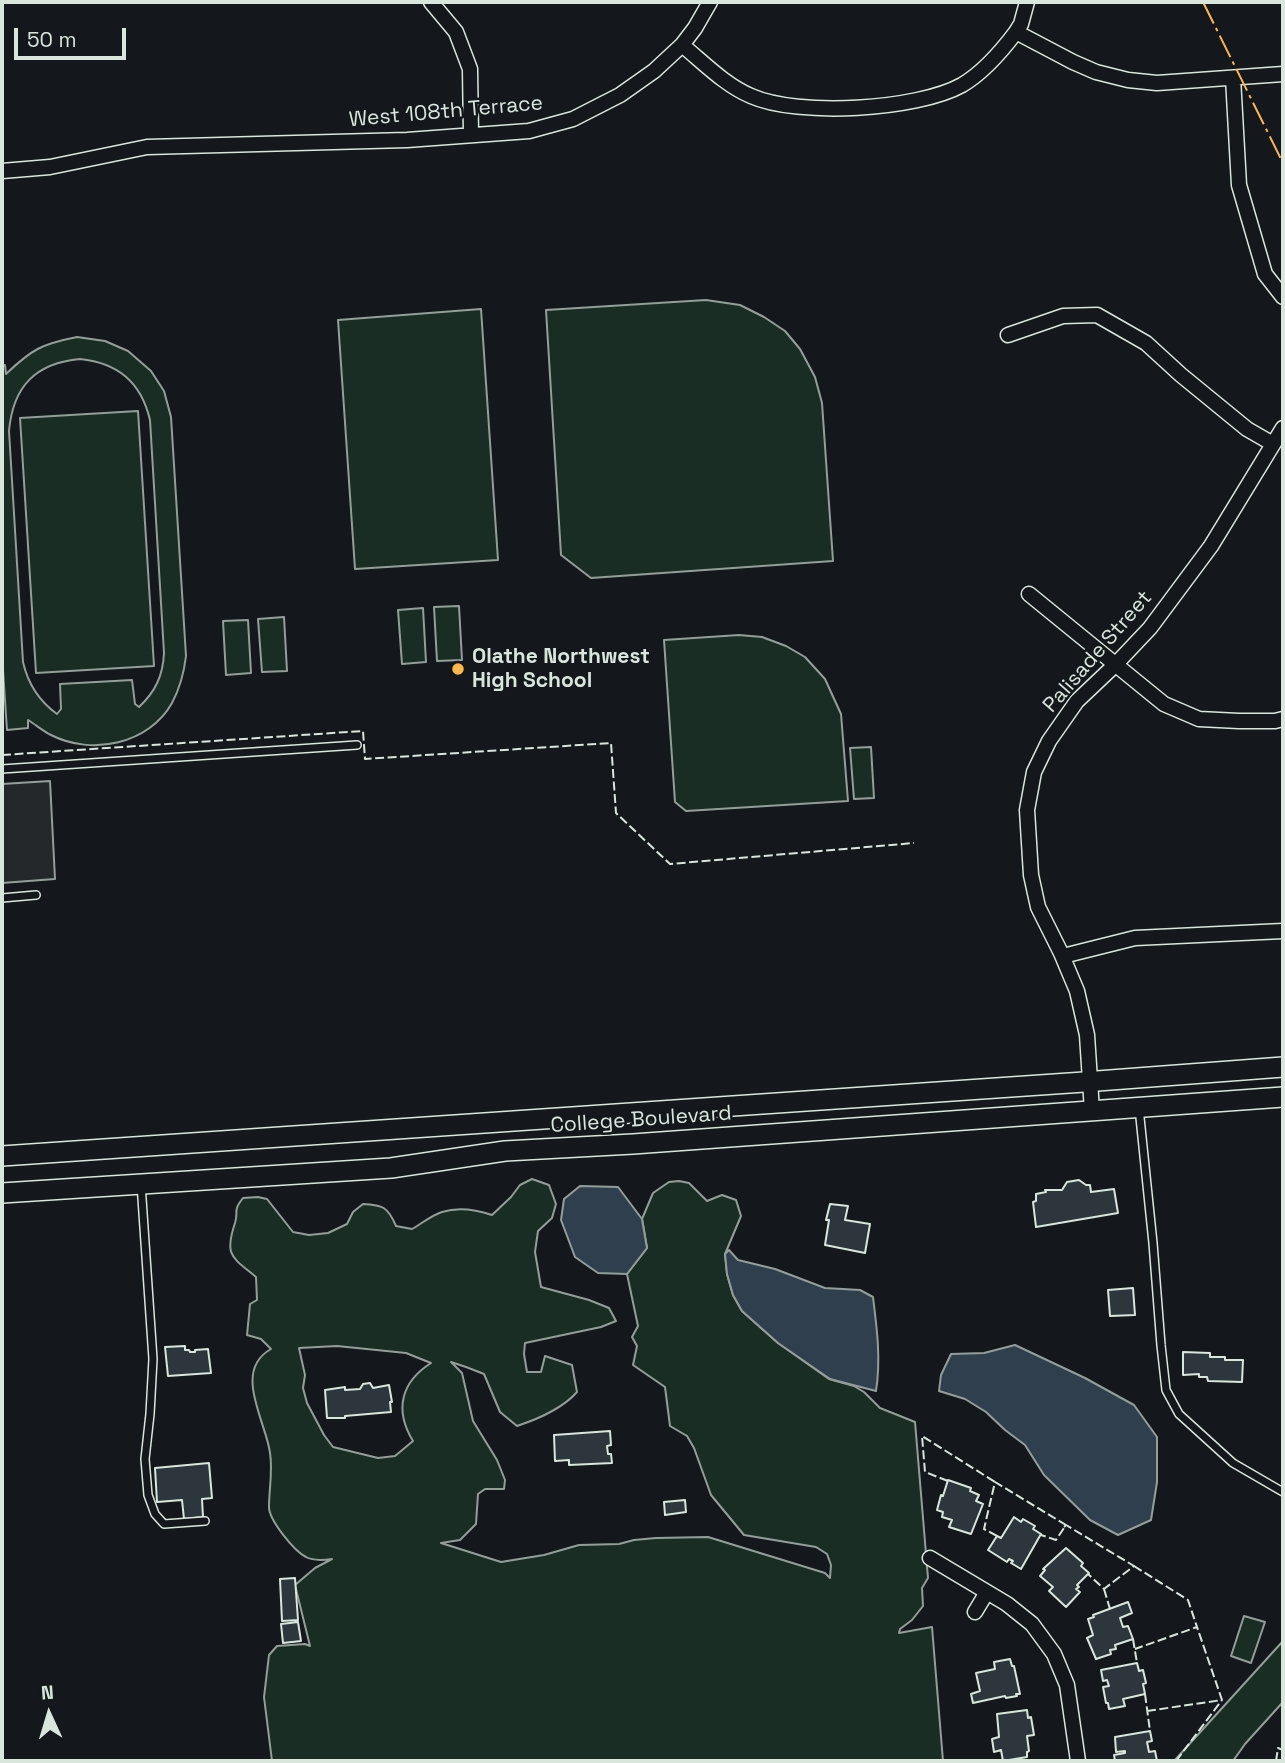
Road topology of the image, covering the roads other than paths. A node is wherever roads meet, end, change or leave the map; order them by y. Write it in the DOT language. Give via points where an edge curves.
graph roads {
  1 [pos="431,2"];
  2 [pos="710,2"];
  3 [pos="1027,2"];
  4 [pos="1016,32"];
  5 [pos="682,45"];
  6 [pos="1281,74"];
  7 [pos="1233,78"];
  8 [pos="471,135"];
  9 [pos="2,171"];
  10 [pos="1283,297"];
  11 [pos="1008,335"];
  12 [pos="1283,428"];
  13 [pos="1273,443"];
  14 [pos="1029,594"];
  15 [pos="1115,665"];
  16 [pos="1283,719"];
  17 [pos="357,745"];
  18 [pos="2,769"];
  19 [pos="36,895"];
  20 [pos="2,898"];
  21 [pos="1283,931"];
  22 [pos="1063,956"];
  23 [pos="1283,1067"];
  24 [pos="1089,1082"];
  25 [pos="1283,1097"];
  26 [pos="1139,1107"];
  27 [pos="1092,1111"];
  28 [pos="2,1156"];
  29 [pos="141,1184"];
  30 [pos="2,1193"];
  31 [pos="1283,1492"];
  32 [pos="205,1521"];
  33 [pos="930,1558"];
  34 [pos="987,1592"];
  35 [pos="975,1612"];
  36 [pos="1078,1761"];
  1 -- 8 [label="street" via="456,32 470,69"];
  2 -- 5 [label="street, West 108th Terrace"];
  3 -- 4 [label="street"];
  4 -- 5 [label="street" via="984,68 948,91 906,103 818,109 752,97"];
  4 -- 7 [label="street" via="1113,78 1157,83"];
  5 -- 8 [label="street, West 108th Terrace" via="654,71 587,113 528,131"];
  6 -- 7 [label="street"];
  7 -- 10 [label="street" via="1239,185 1265,274"];
  8 -- 9 [label="street, West 108th Terrace" via="147,147 50,167"];
  11 -- 13 [label="street" via="1063,316 1097,315 1146,343 1247,429"];
  12 -- 13 [label="street, Palisade Street"];
  13 -- 15 [label="street, Palisade Street" via="1211,545 1150,628"];
  14 -- 15 [label="street"];
  15 -- 16 [label="street" via="1164,705 1199,719"];
  15 -- 22 [label="street, Palisade Street" via="1077,701 1049,741 1034,772 1027,810 1038,907"];
  17 -- 18 [label="lane"];
  19 -- 20 [label="lane"];
  21 -- 22 [label="street" via="1135,938"];
  22 -- 24 [label="street, Palisade Street" via="1087,1035"];
  23 -- 24 [label="main road, College Boulevard"];
  24 -- 27 [label="street, Palisade Street"];
  24 -- 28 [label="main road, College Boulevard"];
  25 -- 26 [label="main road, College Boulevard"];
  26 -- 27 [label="main road, College Boulevard"];
  26 -- 31 [label="lane" via="1166,1390 1180,1414 1233,1463"];
  27 -- 29 [label="main road, College Boulevard" via="505,1151 391,1168"];
  29 -- 30 [label="main road, College Boulevard"];
  29 -- 32 [label="lane" via="153,1359 145,1459 148,1495 164,1524"];
  33 -- 34 [label="street"];
  34 -- 35 [label="street"];
  34 -- 36 [label="street" via="1032,1624 1054,1654 1066,1685"];
}
